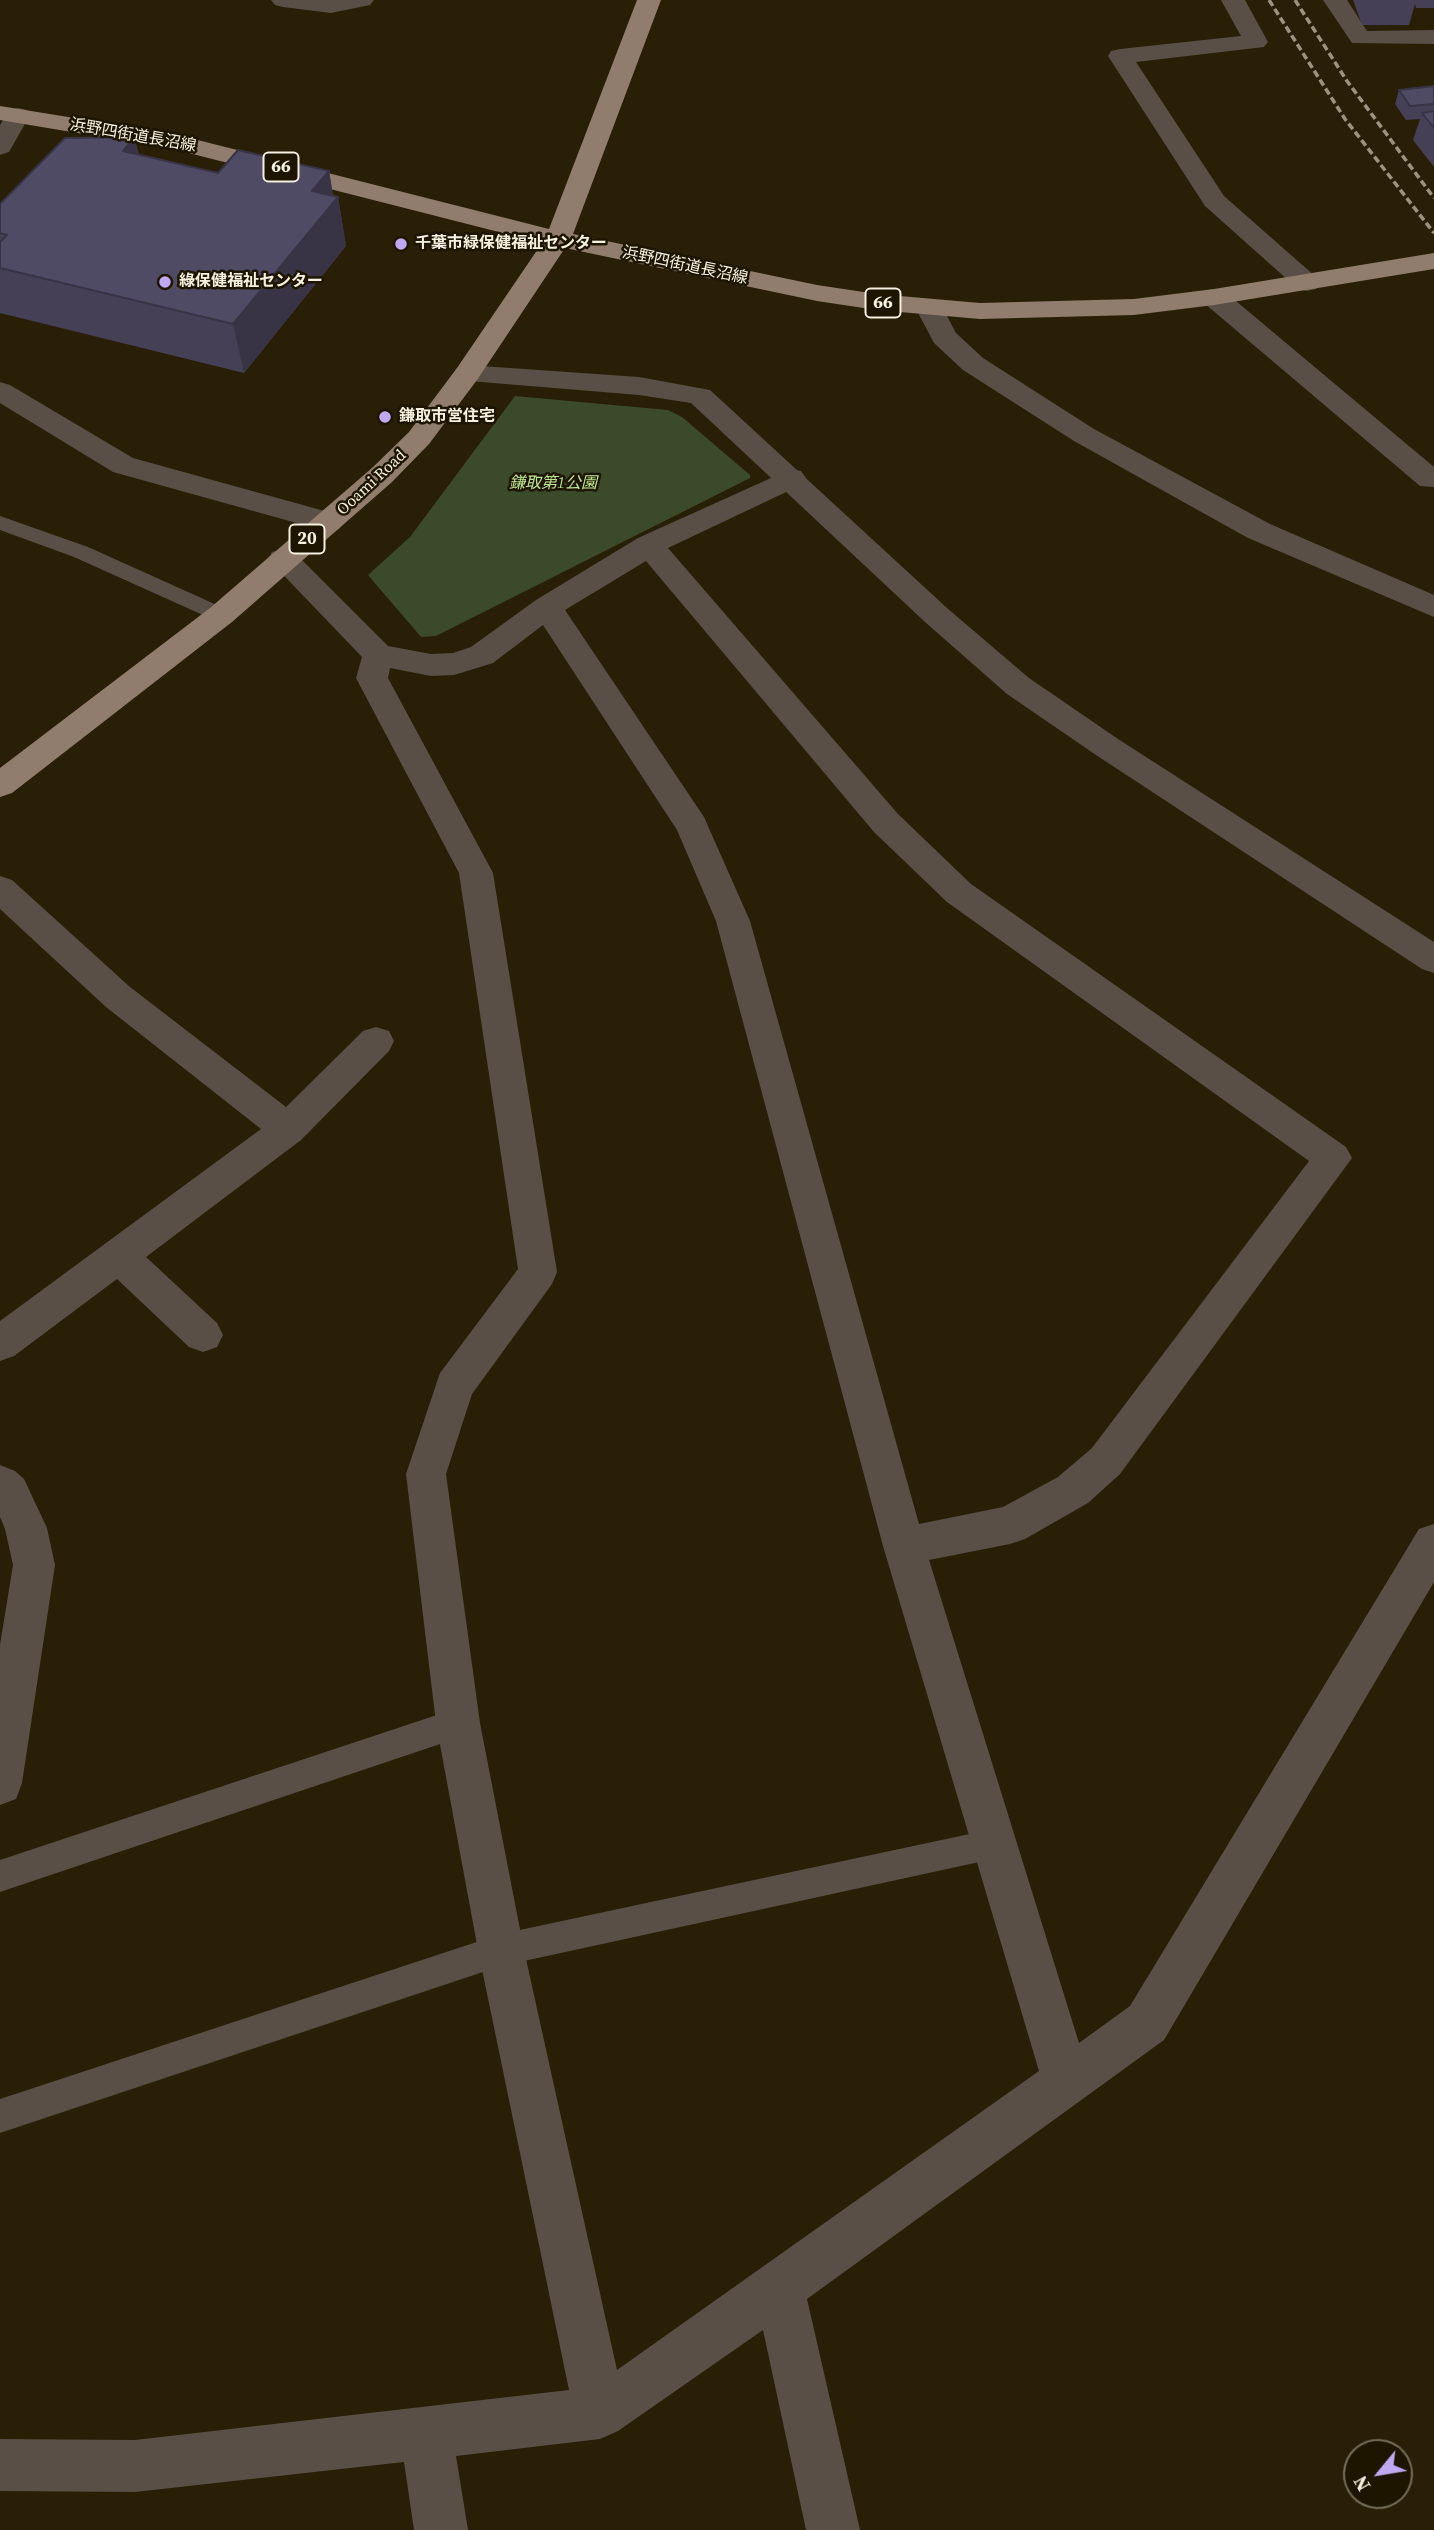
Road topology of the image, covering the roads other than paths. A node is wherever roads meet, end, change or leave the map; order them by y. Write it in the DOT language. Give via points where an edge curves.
graph roads {
  1 [pos="283,0"];
  2 [pos="362,0"];
  3 [pos="649,0"];
  4 [pos="1233,0"];
  5 [pos="1335,0"];
  6 [pos="1434,37"];
  7 [pos="9,114"];
  8 [pos="0,147"];
  9 [pos="558,239"];
  10 [pos="1434,261"];
  11 [pos="1307,282"];
  12 [pos="1214,297"];
  13 [pos="929,307"];
  14 [pos="467,374"];
  15 [pos="0,391"];
  16 [pos="791,478"];
  17 [pos="1430,479"];
  18 [pos="329,522"];
  19 [pos="0,523"];
  20 [pos="649,545"];
  21 [pos="283,559"];
  22 [pos="547,607"];
  23 [pos="1434,607"];
  24 [pos="221,615"];
  25 [pos="377,655"];
  26 [pos="0,785"];
  27 [pos="0,889"];
  28 [pos="1434,959"];
  29 [pos="376,1041"];
  30 [pos="288,1129"];
  31 [pos="119,1256"];
  32 [pos="202,1335"];
  33 [pos="0,1344"];
  34 [pos="0,1483"];
  35 [pos="1434,1543"];
  36 [pos="904,1546"];
  37 [pos="458,1723"];
  38 [pos="0,1783"];
  39 [pos="993,1844"];
  40 [pos="0,1875"];
  41 [pos="500,1950"];
  42 [pos="1067,2083"];
  43 [pos="0,2116"];
  44 [pos="779,2288"];
  45 [pos="600,2413"];
  46 [pos="426,2433"];
  47 [pos="0,2465"];
  48 [pos="441,2530"];
  49 [pos="833,2530"];
  1 -- 2 [label="street" via="331,6"];
  3 -- 9 [label="main road, Ooami Road / 20"];
  4 -- 11 [label="street" via="1256,42 1120,56 1214,201"];
  5 -- 6 [label="street" via="1360,38"];
  7 -- 8 [label="street"];
  7 -- 9 [label="main road, 浜野四街道長沼線 / 66" via="174,142"];
  9 -- 13 [label="main road, 浜野四街道長沼線 / 66" via="817,293"];
  9 -- 14 [label="main road, Ooami Road / 20"];
  10 -- 11 [label="main road, 66"];
  11 -- 12 [label="main road, 66"];
  12 -- 13 [label="main road, 浜野四街道長沼線 / 66" via="1074,310"];
  12 -- 17 [label="street"];
  13 -- 23 [label="street" via="944,337 973,364 1084,435 1259,531"];
  14 -- 16 [label="street" via="639,386 700,396"];
  14 -- 18 [label="main road, Ooami Road / 20" via="419,438"];
  15 -- 18 [label="street" via="123,465"];
  16 -- 20 [label="street"];
  16 -- 28 [label="street" via="1018,686"];
  18 -- 21 [label="main road, Ooami Road / 20"];
  19 -- 24 [label="lane" via="81,552"];
  20 -- 22 [label="street"];
  20 -- 36 [label="street" via="886,823 959,894 1333,1158 1106,1461 1073,1490 1010,1525"];
  21 -- 24 [label="main road, Ooami Road / 20"];
  21 -- 25 [label="street"];
  22 -- 25 [label="street" via="482,655 454,664"];
  22 -- 36 [label="street" via="692,826 733,921"];
  24 -- 26 [label="main road, Ooami Road / 20"];
  25 -- 37 [label="street" via="372,678 476,873 538,1272 454,1386 426,1474"];
  27 -- 30 [label="street" via="118,997"];
  29 -- 30 [label="street"];
  30 -- 31 [label="street"];
  31 -- 32 [label="street"];
  31 -- 33 [label="street"];
  34 -- 38 [label="street" via="26,1528 34,1565"];
  35 -- 42 [label="street" via="1147,2023"];
  36 -- 39 [label="street"];
  37 -- 40 [label="lane"];
  37 -- 41 [label="street"];
  39 -- 41 [label="lane"];
  39 -- 42 [label="street"];
  41 -- 43 [label="lane"];
  41 -- 45 [label="street"];
  42 -- 44 [label="street"];
  44 -- 45 [label="street"];
  44 -- 49 [label="street"];
  45 -- 46 [label="street"];
  46 -- 47 [label="street" via="135,2466"];
  46 -- 48 [label="street"];
}
